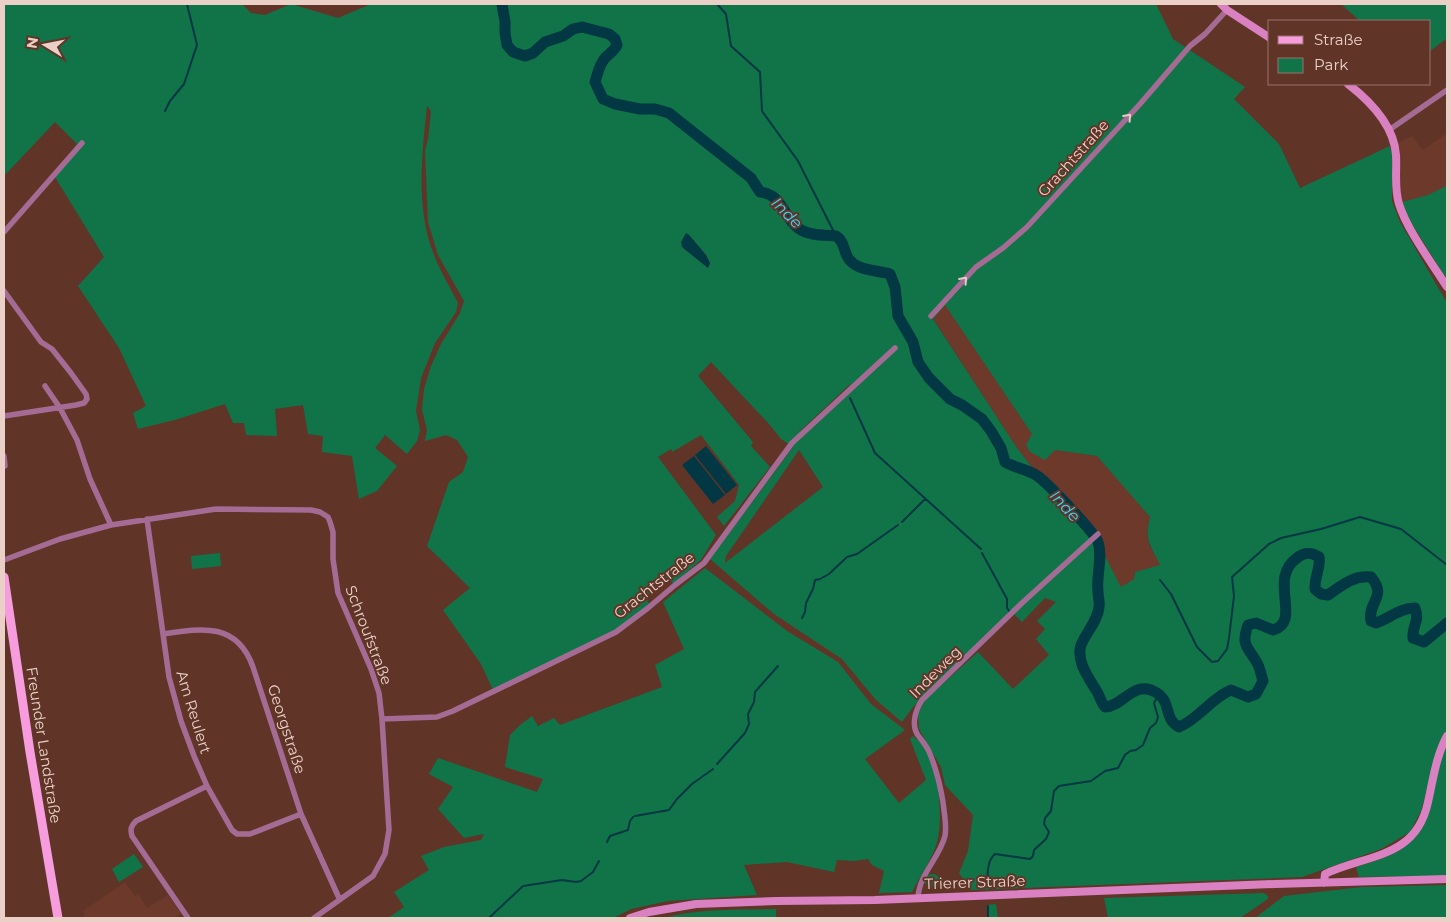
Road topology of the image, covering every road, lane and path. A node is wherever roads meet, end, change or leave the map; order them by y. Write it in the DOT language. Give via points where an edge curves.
graph roads {
  1 [pos="1221,4"];
  2 [pos="1227,10"];
  3 [pos="1268,37"];
  4 [pos="1349,85"];
  5 [pos="1447,90"];
  6 [pos="1389,130"];
  7 [pos="82,142"];
  8 [pos="4,232"];
  9 [pos="1447,287"];
  10 [pos="4,291"];
  11 [pos="931,316"];
  12 [pos="895,348"];
  13 [pos="45,386"];
  14 [pos="60,408"];
  15 [pos="4,416"];
  16 [pos="4,456"];
  17 [pos="5,466"];
  18 [pos="147,519"];
  19 [pos="112,525"];
  20 [pos="1098,534"];
  21 [pos="4,560"];
  22 [pos="4,581"];
  23 [pos="163,634"];
  24 [pos="382,719"];
  25 [pos="1447,736"];
  26 [pos="207,786"];
  27 [pos="301,814"];
  28 [pos="1447,879"];
  29 [pos="1324,883"];
  30 [pos="340,898"];
  31 [pos="918,898"];
  32 [pos="58,918"];
  33 [pos="188,918"];
  34 [pos="314,918"];
  35 [pos="630,918"];
  1 -- 2 [label="main road"];
  2 -- 3 [label="main road"];
  11 -- 2 [label="street, Grachtstraße, one-way" via="976,267 1027,227 1190,46"];
  4 -- 6 [label="main road" via="1370,104"];
  5 -- 6 [label="street"];
  6 -- 9 [label="main road" via="1394,140 1396,187 1403,217"];
  7 -- 8 [label="street"];
  10 -- 14 [label="street" via="41,342 52,349 86,394 84,403"];
  12 -- 24 [label="street, Grachtstraße" via="792,443 704,563 616,632 453,711 436,717"];
  13 -- 14 [label="street"];
  14 -- 15 [label="street"];
  14 -- 19 [label="street" via="77,440 90,479"];
  16 -- 17 [label="street"];
  18 -- 19 [label="street, Schroufstraße"];
  18 -- 23 [label="street, Am Reulert"];
  18 -- 24 [label="street, Schroufstraße" via="216,509 311,510 328,517 333,532 338,593 371,669 379,693"];
  19 -- 21 [label="street, Schroufstraße"];
  20 -- 31 [label="street, Indeweg" via="1022,603 915,710 918,737 939,775 946,821 941,848 922,878"];
  22 -- 32 [label="main road, Freunder Landstraße"];
  23 -- 26 [label="street, Am Reulert" via="169,677 181,721"];
  23 -- 27 [label="street, Georgstraße" via="215,630 229,636 246,651"];
  24 -- 30 [label="street, Schroufstraße" via="388,843 373,876"];
  25 -- 29 [label="main road" via="1440,749 1426,811 1416,831 1400,846 1325,874"];
  26 -- 27 [label="street, Am Reulert" via="237,834 250,834"];
  26 -- 33 [label="street" via="136,822 130,830"];
  27 -- 30 [label="street, Georgstraße"];
  28 -- 29 [label="main road, Trierer Straße"];
  29 -- 31 [label="main road, Trierer Straße"];
  30 -- 34 [label="street, Schroufstraße"];
  31 -- 35 [label="main road, Trierer Straße" via="696,904"];
}
